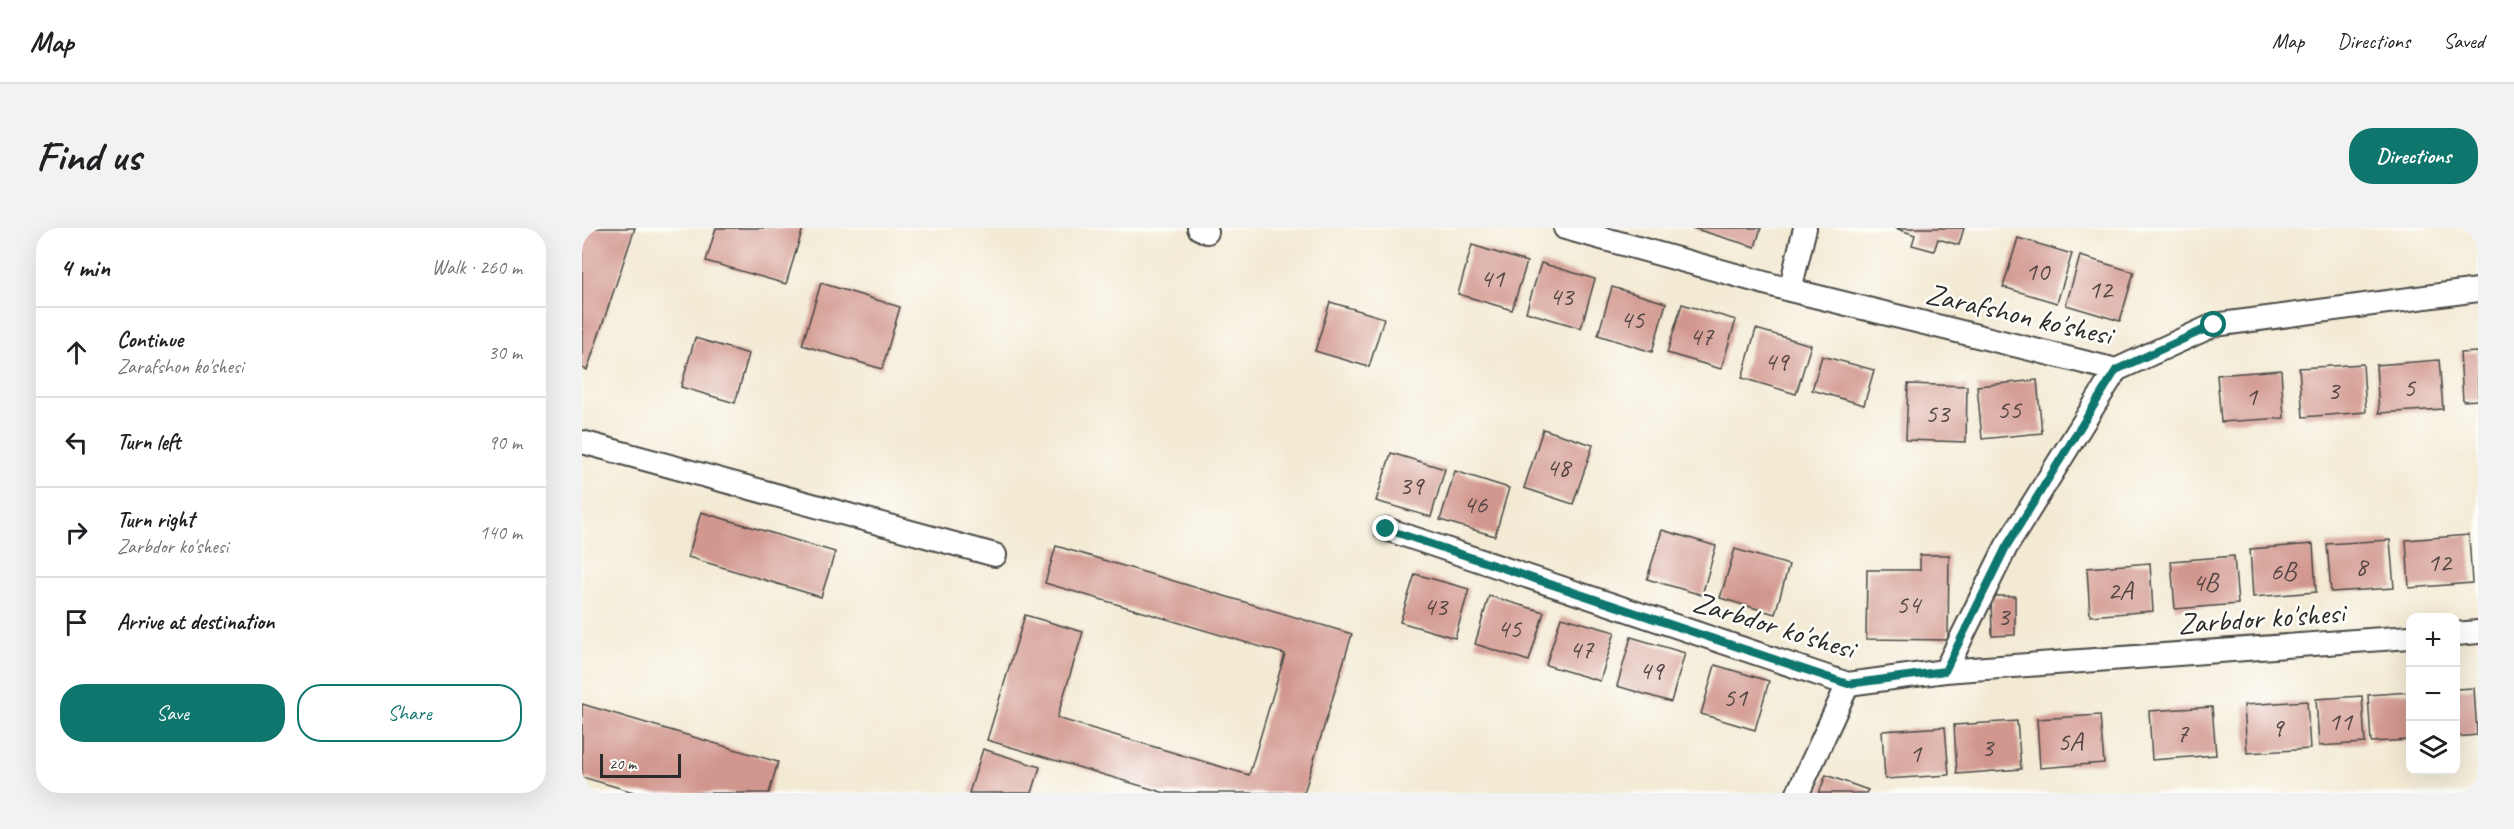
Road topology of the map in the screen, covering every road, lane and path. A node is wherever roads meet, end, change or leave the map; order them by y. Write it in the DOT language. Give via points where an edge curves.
graph roads {
  1 [pos="1565,228"];
  2 [pos="1805,228"];
  3 [pos="1790,290"];
  4 [pos="2478,290"];
  5 [pos="2116,370"];
  6 [pos="582,442"];
  7 [pos="1386,529"];
  8 [pos="995,555"];
  9 [pos="2478,632"];
  10 [pos="2460,634"];
  11 [pos="2406,637"];
  12 [pos="1945,671"];
  13 [pos="1848,684"];
  14 [pos="1798,793"];
  1 -- 3 [label="street, Zarafshon ko'shesi"];
  2 -- 3 [label="street"];
  3 -- 5 [label="street, Zarafshon ko'shesi"];
  4 -- 5 [label="street, Zarafshon ko'shesi" via="2214,325"];
  5 -- 12 [label="street" via="2006,547"];
  6 -- 8 [label="street"];
  7 -- 13 [label="street, Zarbdor ko'shesi"];
  9 -- 10 [label="street"];
  11 -- 12 [label="street, Zarbdor ko'shesi"];
  12 -- 13 [label="street, Zarbdor ko'shesi"];
  13 -- 14 [label="street"];
}
